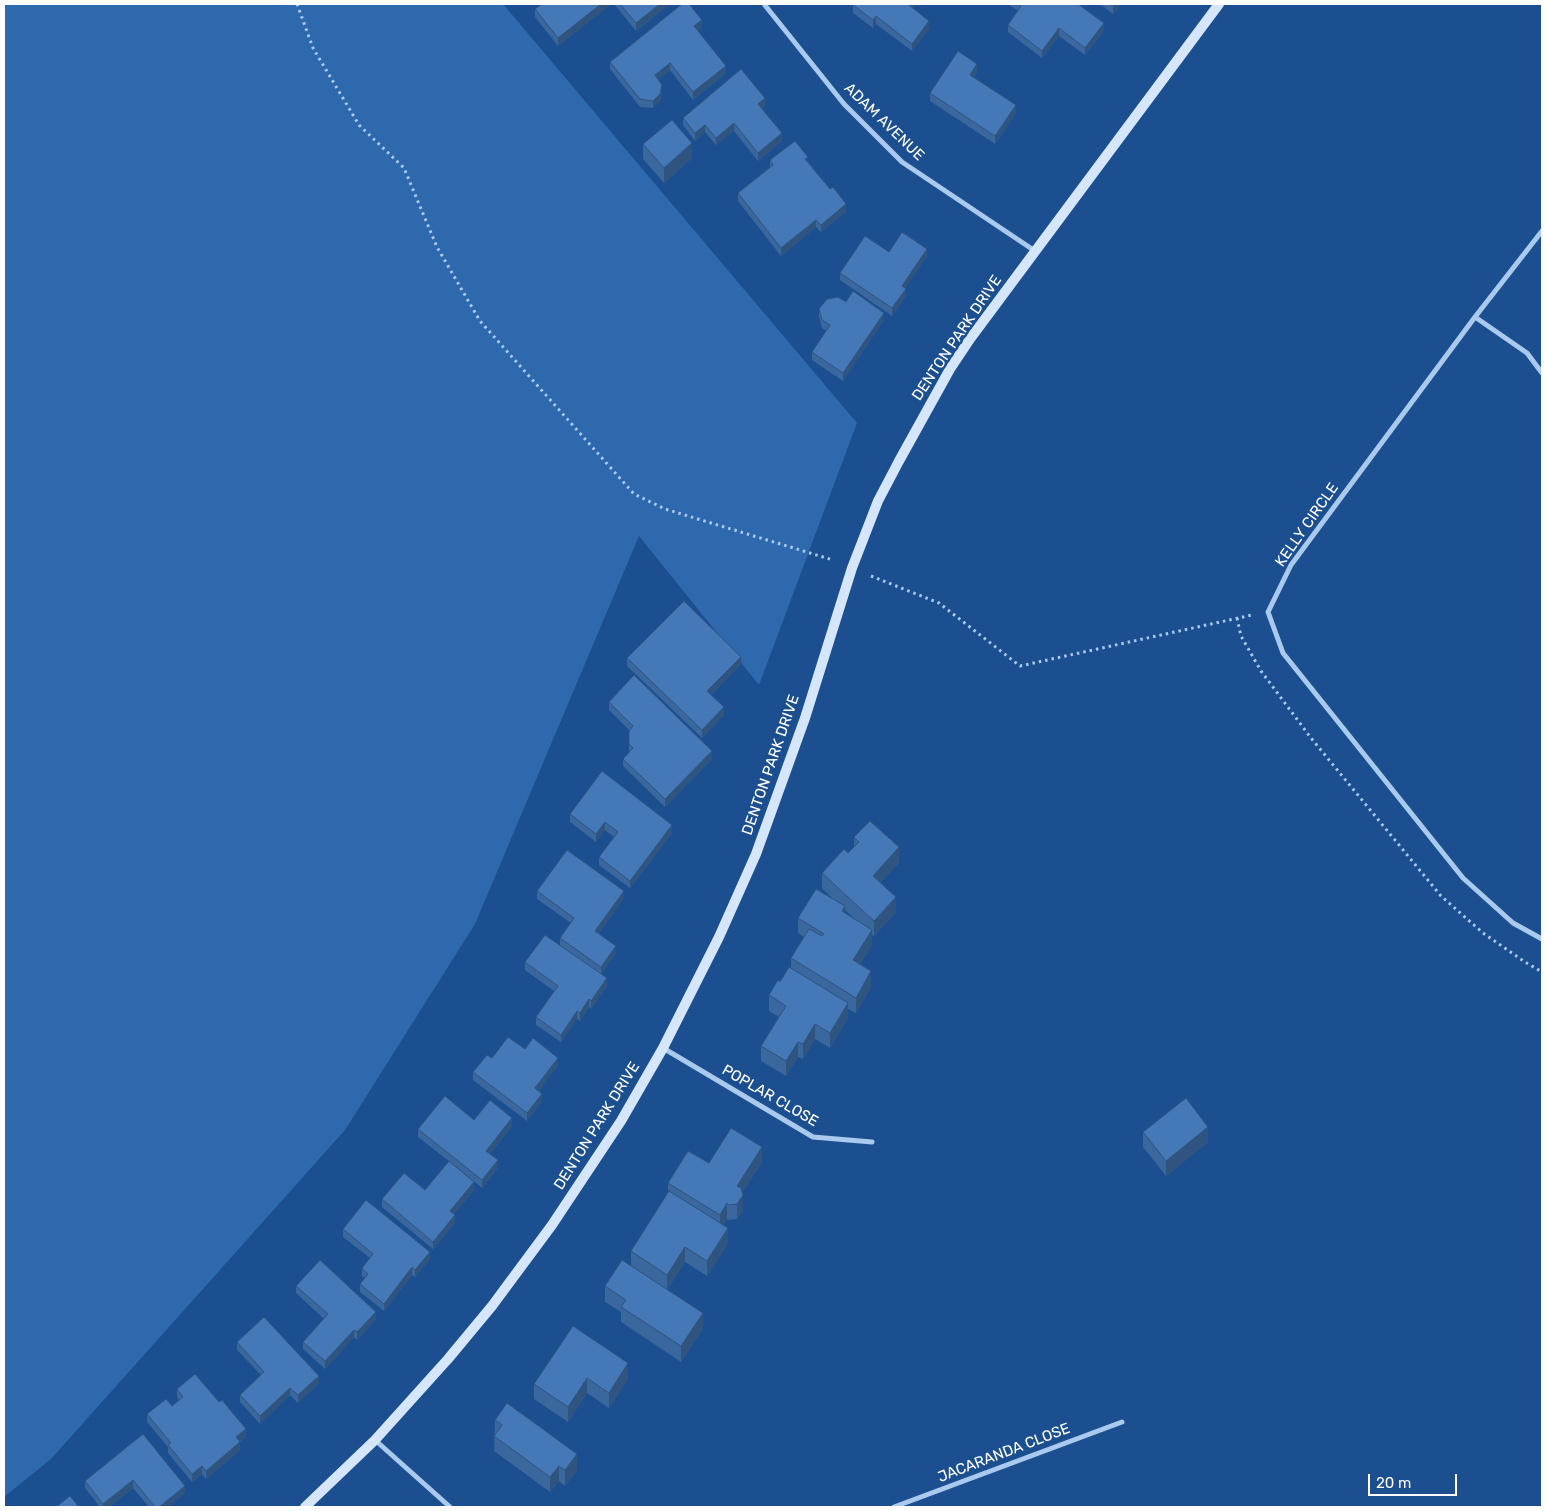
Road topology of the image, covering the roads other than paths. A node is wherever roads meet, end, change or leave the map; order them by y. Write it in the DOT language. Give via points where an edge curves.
graph roads {
  1 [pos="764,4"];
  2 [pos="1219,4"];
  3 [pos="1542,231"];
  4 [pos="1034,251"];
  5 [pos="1475,317"];
  6 [pos="1542,373"];
  7 [pos="1542,939"];
  8 [pos="663,1048"];
  9 [pos="872,1142"];
  10 [pos="1122,1422"];
  11 [pos="375,1440"];
  12 [pos="305,1507"];
  13 [pos="450,1507"];
  14 [pos="894,1507"];
  1 -- 4 [label="street, ADAM AVENUE" via="844,104 902,162"];
  2 -- 4 [label="main road, DENTON PARK DRIVE"];
  3 -- 5 [label="street, KELLY CIRCLE"];
  4 -- 8 [label="main road, DENTON PARK DRIVE" via="950,369 878,501 852,568 805,718 756,854 720,937"];
  5 -- 6 [label="street" via="1527,352"];
  5 -- 7 [label="street, KELLY CIRCLE" via="1291,565 1268,612 1283,653 1463,878 1513,922"];
  8 -- 9 [label="street, POPLAR CLOSE" via="813,1138"];
  8 -- 11 [label="main road, DENTON PARK DRIVE" via="621,1121 552,1225 492,1306"];
  10 -- 14 [label="street, JACARANDA CLOSE"];
  11 -- 12 [label="main road, DENTON PARK DRIVE"];
  11 -- 13 [label="street"];
}
